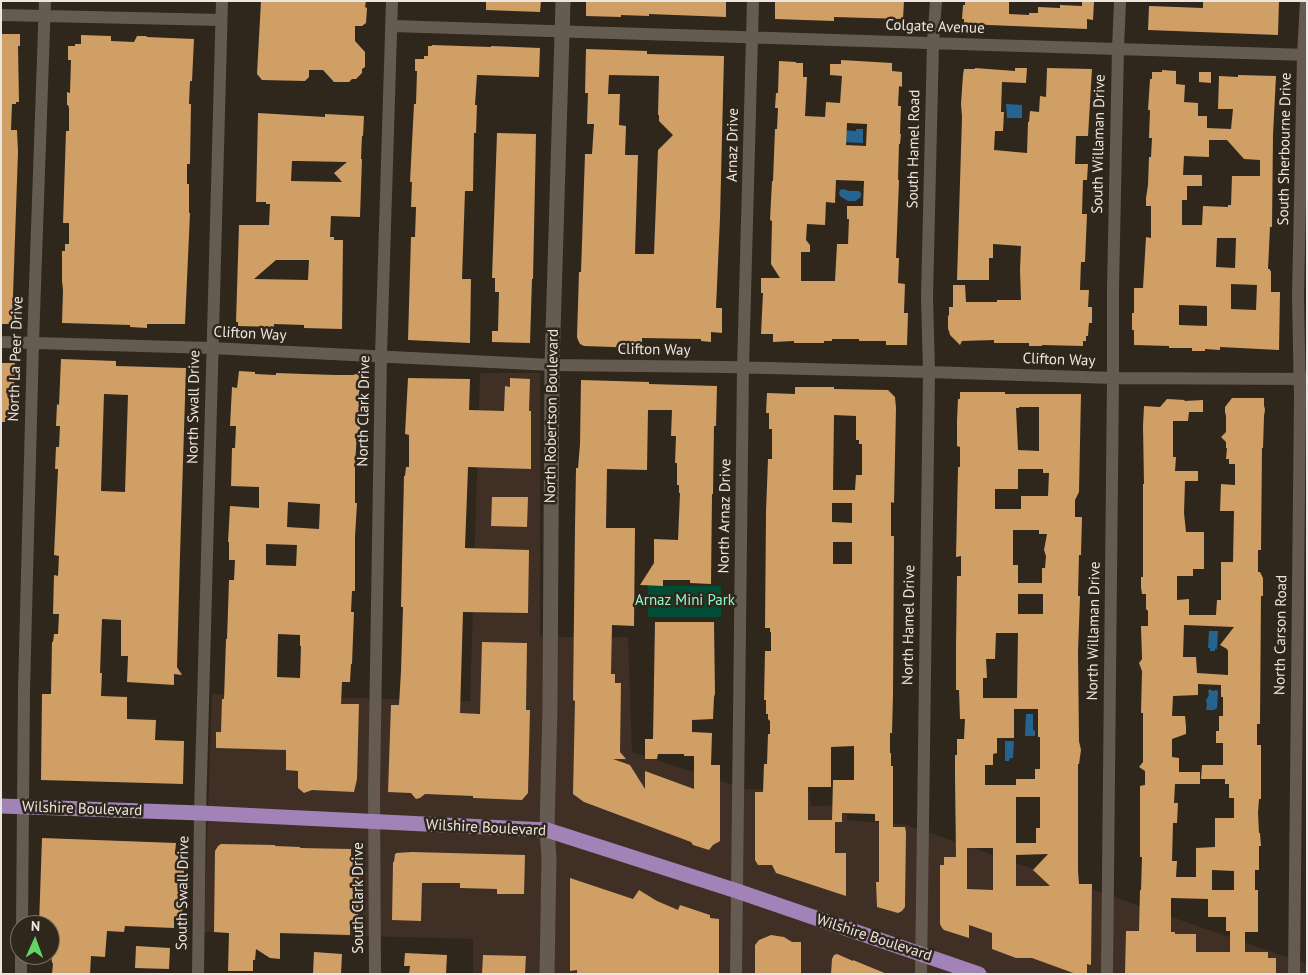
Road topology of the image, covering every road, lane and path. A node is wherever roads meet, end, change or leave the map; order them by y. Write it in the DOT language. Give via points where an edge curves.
graph roads {
  1 [pos="45,1"];
  2 [pos="222,1"];
  3 [pos="392,1"];
  4 [pos="563,1"];
  5 [pos="753,1"];
  6 [pos="936,1"];
  7 [pos="1120,1"];
  8 [pos="1306,1"];
  9 [pos="1,14"];
  10 [pos="44,15"];
  11 [pos="221,20"];
  12 [pos="392,26"];
  13 [pos="562,30"];
  14 [pos="752,37"];
  15 [pos="933,43"];
  16 [pos="1118,49"];
  17 [pos="1305,55"];
  18 [pos="1113,288"];
  19 [pos="745,290"];
  20 [pos="927,297"];
  21 [pos="1298,297"];
  22 [pos="1,342"];
  23 [pos="33,343"];
  24 [pos="212,348"];
  25 [pos="381,356"];
  26 [pos="552,365"];
  27 [pos="743,368"];
  28 [pos="928,372"];
  29 [pos="1113,378"];
  30 [pos="1303,379"];
  31 [pos="1,806"];
  32 [pos="23,807"];
  33 [pos="200,813"];
  34 [pos="375,822"];
  35 [pos="547,830"];
  36 [pos="737,892"];
  37 [pos="22,915"];
  38 [pos="920,953"];
  39 [pos="198,974"];
  40 [pos="375,974"];
  41 [pos="547,974"];
  42 [pos="736,974"];
  43 [pos="920,974"];
  44 [pos="979,974"];
  45 [pos="1107,974"];
  46 [pos="1294,974"];
  1 -- 10 [label="street, North La Peer Drive"];
  2 -- 11 [label="street, North Swall Drive"];
  3 -- 12 [label="street, North Clark Drive"];
  4 -- 13 [label="main road, North Robertson Boulevard"];
  5 -- 14 [label="street, Arnaz Drive"];
  6 -- 15 [label="street, South Hamel Road"];
  7 -- 16 [label="street, South Willaman Drive"];
  8 -- 17 [label="street, South Sherbourne Drive"];
  9 -- 10 [label="street"];
  10 -- 11 [label="street"];
  10 -- 23 [label="street, North La Peer Drive"];
  11 -- 24 [label="street, North Swall Drive"];
  12 -- 13 [label="street, Colgate Avenue"];
  12 -- 25 [label="street, North Clark Drive"];
  13 -- 14 [label="street, Colgate Avenue"];
  13 -- 26 [label="main road, North Robertson Boulevard"];
  14 -- 15 [label="street, Colgate Avenue"];
  14 -- 19 [label="street, Arnaz Drive"];
  15 -- 16 [label="street, Colgate Avenue"];
  15 -- 20 [label="street, South Hamel Road"];
  16 -- 17 [label="street, Colgate Avenue"];
  16 -- 18 [label="street, South Willaman Drive"];
  17 -- 21 [label="street, South Sherbourne Drive"];
  18 -- 29 [label="street, North Willaman Drive"];
  19 -- 27 [label="street, North Arnaz Drive"];
  20 -- 28 [label="street, North Hamel Drive"];
  21 -- 30 [label="street, North Carson Road"];
  22 -- 23 [label="street, Clifton Way"];
  23 -- 24 [label="street, Clifton Way"];
  23 -- 32 [label="street, North La Peer Drive"];
  24 -- 25 [label="street, Clifton Way"];
  24 -- 33 [label="street, North Swall Drive"];
  25 -- 26 [label="street, Clifton Way"];
  25 -- 34 [label="street, North Clark Drive"];
  26 -- 27 [label="street, Clifton Way"];
  26 -- 35 [label="main road, North Robertson Boulevard"];
  27 -- 28 [label="street, Clifton Way"];
  27 -- 36 [label="street, North Arnaz Drive"];
  28 -- 29 [label="street, Clifton Way"];
  28 -- 38 [label="street, North Hamel Drive"];
  29 -- 30 [label="street, Clifton Way"];
  29 -- 45 [label="street, North Willaman Drive"];
  30 -- 46 [label="street, North Carson Road"];
  31 -- 32 [label="main road, Wilshire Boulevard"];
  32 -- 33 [label="main road, Wilshire Boulevard"];
  32 -- 37 [label="street, North La Peer Drive"];
  33 -- 34 [label="main road, Wilshire Boulevard"];
  33 -- 39 [label="street, South Swall Drive"];
  34 -- 35 [label="main road, Wilshire Boulevard"];
  34 -- 40 [label="street, South Clark Drive"];
  35 -- 36 [label="main road, Wilshire Boulevard"];
  35 -- 41 [label="main road, North Robertson Boulevard"];
  36 -- 38 [label="main road, Wilshire Boulevard"];
  36 -- 42 [label="street, North Arnaz Drive"];
  38 -- 43 [label="street, North Hamel Drive"];
  38 -- 44 [label="main road, Wilshire Boulevard"];
}
